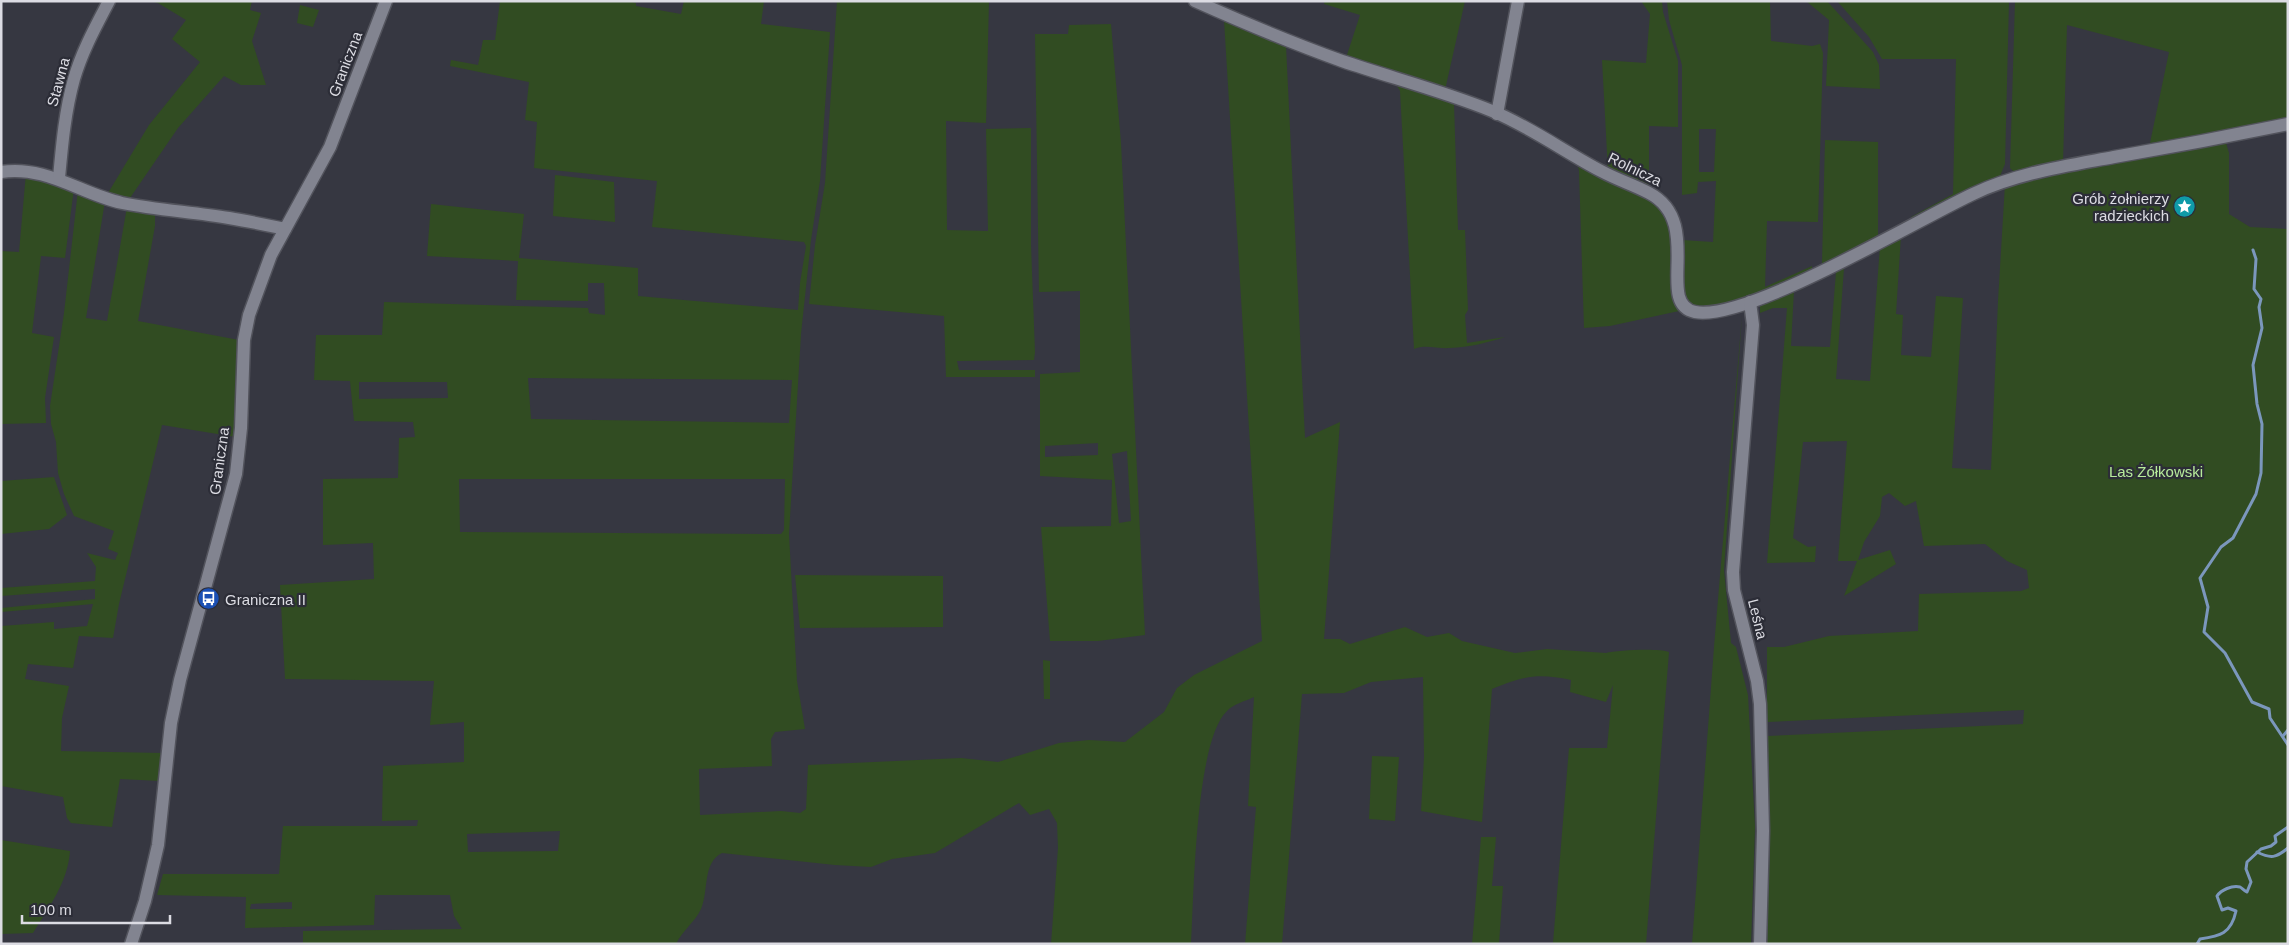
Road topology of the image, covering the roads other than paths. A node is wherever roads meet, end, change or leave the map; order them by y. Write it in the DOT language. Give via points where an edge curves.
graph roads {
  1 [pos="109,1"];
  2 [pos="386,1"];
  3 [pos="1195,1"];
  4 [pos="1518,1"];
  5 [pos="1497,114"];
  6 [pos="2288,124"];
  7 [pos="1,172"];
  8 [pos="59,178"];
  9 [pos="285,229"];
  10 [pos="1750,302"];
  11 [pos="131,944"];
  12 [pos="1760,944"];
  1 -- 8 [label="street, Stawna" via="88,40 74,77"];
  2 -- 9 [label="street, Graniczna" via="330,147"];
  3 -- 5 [label="street, Rolnicza" via="1277,37"];
  4 -- 5 [label="street"];
  5 -- 10 [label="street, Rolnicza" via="1606,174 1649,192 1664,203 1676,225 1678,295 1687,309 1711,312"];
  6 -- 10 [label="street, Rolnicza" via="2009,180 1976,192 1882,241"];
  7 -- 8 [label="street" via="35,173"];
  8 -- 9 [label="street" via="94,195 121,202"];
  9 -- 11 [label="street, Graniczna" via="264,272 249,315 244,340 236,474 180,680 171,723 158,845"];
  10 -- 12 [label="street, Leśna" via="1753,325 1733,572 1734,590 1760,704 1763,831"];
}
